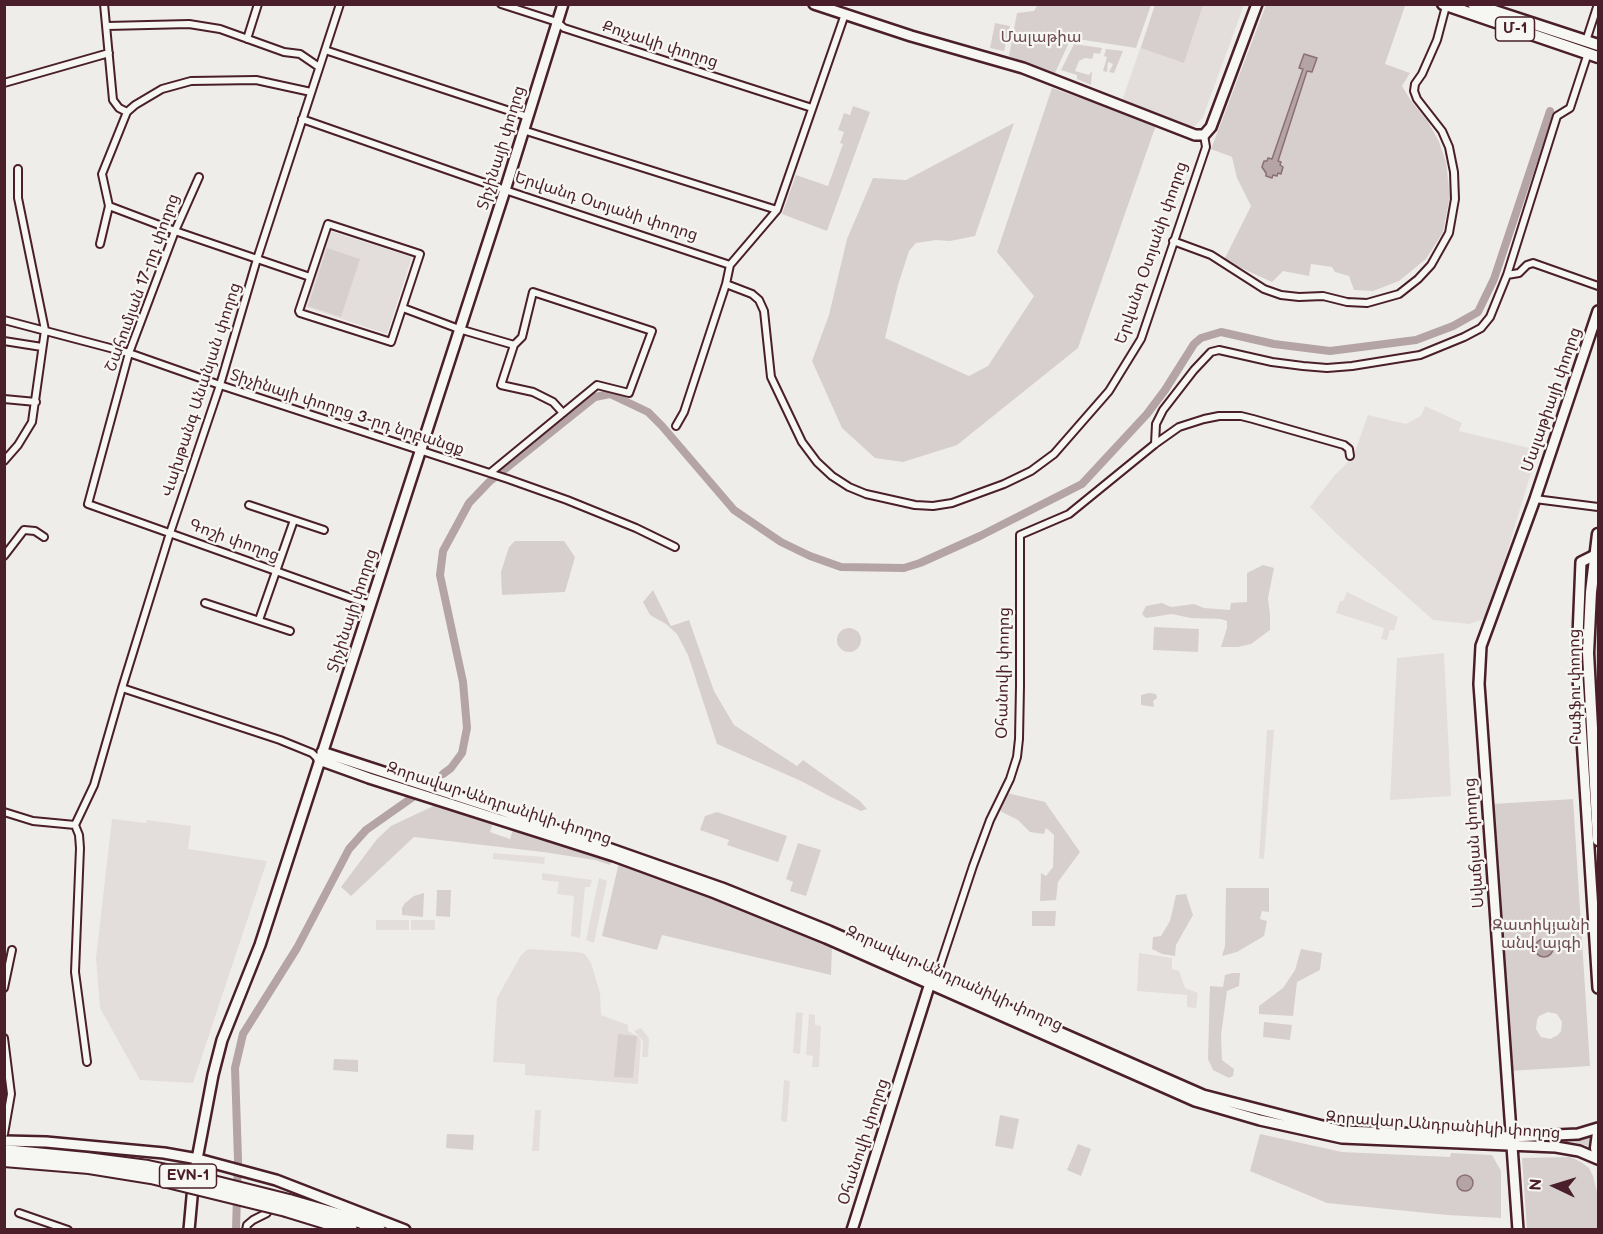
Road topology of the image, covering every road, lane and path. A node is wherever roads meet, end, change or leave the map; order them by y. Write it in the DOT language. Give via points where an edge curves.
graph roads {
  1 [pos="104,4"];
  2 [pos="258,4"];
  3 [pos="340,4"];
  4 [pos="501,4"];
  5 [pos="563,4"];
  6 [pos="814,4"];
  7 [pos="1257,4"];
  8 [pos="1473,4"];
  9 [pos="1598,4"];
  10 [pos="1445,5"];
  11 [pos="845,14"];
  12 [pos="557,22"];
  13 [pos="107,26"];
  14 [pos="247,39"];
  15 [pos="1599,45"];
  16 [pos="325,50"];
  17 [pos="1590,50"];
  18 [pos="109,53"];
  19 [pos="319,67"];
  20 [pos="4,83"];
  21 [pos="311,92"];
  22 [pos="812,108"];
  23 [pos="127,112"];
  24 [pos="528,117"];
  25 [pos="302,119"];
  26 [pos="523,130"];
  27 [pos="1204,135"];
  28 [pos="18,169"];
  29 [pos="199,177"];
  30 [pos="505,190"];
  31 [pos="109,206"];
  32 [pos="777,210"];
  33 [pos="175,231"];
  34 [pos="1173,241"];
  35 [pos="100,244"];
  36 [pos="257,259"];
  37 [pos="730,265"];
  38 [pos="1507,275"];
  39 [pos="310,277"];
  40 [pos="726,284"];
  41 [pos="1599,286"];
  42 [pos="403,308"];
  43 [pos="1599,310"];
  44 [pos="4,320"];
  45 [pos="459,329"];
  46 [pos="45,330"];
  47 [pos="4,341"];
  48 [pos="513,345"];
  49 [pos="42,347"];
  50 [pos="129,353"];
  51 [pos="220,385"];
  52 [pos="4,399"];
  53 [pos="36,402"];
  54 [pos="563,413"];
  55 [pos="676,426"];
  56 [pos="1155,444"];
  57 [pos="420,451"];
  58 [pos="1350,456"];
  59 [pos="4,461"];
  60 [pos="490,473"];
  61 [pos="1534,499"];
  62 [pos="88,504"];
  63 [pos="249,505"];
  64 [pos="1599,507"];
  65 [pos="294,520"];
  66 [pos="324,530"];
  67 [pos="170,533"];
  68 [pos="1599,534"];
  69 [pos="44,537"];
  70 [pos="675,547"];
  71 [pos="1595,555"];
  72 [pos="4,556"];
  73 [pos="277,571"];
  74 [pos="206,603"];
  75 [pos="371,605"];
  76 [pos="259,620"];
  77 [pos="290,631"];
  78 [pos="122,688"];
  79 [pos="318,755"];
  80 [pos="4,812"];
  81 [pos="75,825"];
  82 [pos="1599,840"];
  83 [pos="12,950"];
  84 [pos="933,981"];
  85 [pos="4,988"];
  86 [pos="1599,988"];
  87 [pos="4,1038"];
  88 [pos="87,1062"];
  89 [pos="1599,1131"];
  90 [pos="4,1134"];
  91 [pos="4,1141"];
  92 [pos="1511,1141"];
  93 [pos="4,1151"];
  94 [pos="198,1159"];
  95 [pos="1599,1159"];
  96 [pos="4,1160"];
  97 [pos="88,1163"];
  98 [pos="276,1180"];
  99 [pos="287,1206"];
  100 [pos="19,1213"];
  101 [pos="68,1230"];
  102 [pos="189,1230"];
  103 [pos="246,1230"];
  104 [pos="351,1230"];
  105 [pos="379,1230"];
  106 [pos="405,1230"];
  107 [pos="852,1230"];
  108 [pos="857,1230"];
  109 [pos="1518,1230"];
  1 -- 13 [label="street"];
  2 -- 14 [label="street"];
  3 -- 16 [label="street, Վախթանգ Անանյան փողոց"];
  4 -- 12 [label="street, Քուչակի փողոց"];
  5 -- 12 [label="main road, Տիչինայի փողոց"];
  6 -- 11 [label="main road"];
  7 -- 27 [label="main road, Երվանդ Օտյանի փողոց" via="1211,127"];
  8 -- 17 [label="main road, Մ-1"];
  9 -- 17 [label="street"];
  10 -- 17 [label="main road, Մ-1"];
  10 -- 34 [label="street" via="1437,40 1414,91 1449,147 1455,200 1449,233 1418,279 1399,294 1367,303 1281,295 1264,289 1211,255"];
  11 -- 22 [label="street"];
  11 -- 27 [label="main road" via="1023,68 1195,135"];
  12 -- 22 [label="street, Քուչակի փողոց" via="564,28"];
  12 -- 24 [label="main road, Տիչինայի փողոց"];
  13 -- 14 [label="street" via="189,24"];
  13 -- 18 [label="street"];
  14 -- 19 [label="street" via="300,54"];
  15 -- 17 [label="main road, Մ-1"];
  16 -- 19 [label="street, Վախթանգ Անանյան փողոց"];
  16 -- 24 [label="street"];
  17 -- 38 [label="street" via="1570,108 1557,116"];
  18 -- 20 [label="street"];
  18 -- 23 [label="street" via="113,100"];
  19 -- 21 [label="street, Վախթանգ Անանյան փողոց"];
  21 -- 23 [label="street" via="256,80 191,81 162,89"];
  21 -- 25 [label="street, Վախթանգ Անանյան փողոց"];
  22 -- 32 [label="street"];
  23 -- 31 [label="street" via="102,174"];
  24 -- 26 [label="main road, Տիչինայի փողոց"];
  25 -- 30 [label="street, Երվանդ Օտյանի փողոց"];
  25 -- 36 [label="street, Վախթանգ Անանյան փողոց"];
  26 -- 30 [label="main road, Տիչինայի փողոց"];
  26 -- 32 [label="street"];
  27 -- 34 [label="street, Երվանդ Օտյանի փողոց" via="1206,147"];
  28 -- 46 [label="street" via="18,198"];
  29 -- 33 [label="street, Շահումյան 17-րդ փողոց"];
  30 -- 37 [label="street, Երվանդ Օտյանի փողոց"];
  30 -- 45 [label="main road, Տիչինայի փողոց"];
  31 -- 33 [label="street"];
  31 -- 35 [label="street"];
  32 -- 37 [label="street"];
  33 -- 36 [label="street"];
  33 -- 50 [label="street, Շահումյան 17-րդ փողոց"];
  34 -- 40 [label="street, Երվանդ Օտյանի փողոց" via="1137,346 1109,391 1072,435 1031,471 972,497 933,506 866,494 832,476 817,462 802,442 771,377 764,311 759,300"];
  36 -- 39 [label="street"];
  36 -- 51 [label="street, Վախթանգ Անանյան փողոց"];
  37 -- 40 [label="street"];
  38 -- 41 [label="street" via="1517,274 1533,263"];
  38 -- 56 [label="street" via="1490,317 1481,328 1420,355 1327,368 1272,362 1219,350 1211,352 1163,410 1156,424"];
  39 -- 42 [label="street" via="300,313 388,343"];
  39 -- 42 [label="street" via="328,224 417,252 420,257"];
  40 -- 55 [label="street"];
  42 -- 45 [label="street"];
  43 -- 61 [label="main road, Մալաթիայի փողոց"];
  44 -- 46 [label="street, Տիչինայի փողոց 3-րդ նրբանցք"];
  45 -- 48 [label="street"];
  45 -- 57 [label="main road, Տիչինայի փողոց"];
  46 -- 49 [label="street"];
  46 -- 50 [label="street, Տիչինայի փողոց 3-րդ նրբանցք"];
  47 -- 49 [label="street"];
  48 -- 54 [label="street" via="501,385 533,392 553,402"];
  48 -- 54 [label="street" via="522,337 533,292 652,330 629,393 597,385"];
  49 -- 53 [label="street"];
  50 -- 51 [label="street, Տիչինայի փողոց 3-րդ նրբանցք"];
  50 -- 62 [label="street, Շահումյան 17-րդ փողոց"];
  51 -- 57 [label="street, Տիչինայի փողոց 3-րդ նրբանցք"];
  51 -- 67 [label="street, Վախթանգ Անանյան փողոց"];
  52 -- 53 [label="street"];
  53 -- 59 [label="street" via="32,422"];
  54 -- 60 [label="street"];
  56 -- 58 [label="street, Օհանովի փողոց" via="1188,424 1219,416 1241,416 1344,445"];
  56 -- 84 [label="street, Օհանովի փողոց" via="1069,514 1020,535 1017,757 990,820"];
  57 -- 60 [label="street, Տիչինայի փողոց 3-րդ նրբանցք"];
  57 -- 75 [label="main road, Տիչինայի փողոց"];
  60 -- 70 [label="street, Տիչինայի փողոց 3-րդ նրբանցք" via="567,500"];
  61 -- 64 [label="street"];
  61 -- 92 [label="main road, Սվաճյան փողոց" via="1481,646 1479,684"];
  62 -- 67 [label="street, Գոշի փողոց"];
  63 -- 65 [label="street"];
  65 -- 66 [label="street"];
  65 -- 73 [label="street"];
  67 -- 73 [label="street, Գոշի փողոց"];
  67 -- 78 [label="street, Վախթանգ Անանյան փողոց"];
  68 -- 71 [label="main road, Րաֆֆու փողոց"];
  69 -- 72 [label="street" via="24,530"];
  71 -- 82 [label="main road, Րաֆֆու փողոց" via="1588,653"];
  71 -- 86 [label="main road" via="1581,562 1577,661"];
  73 -- 75 [label="street, Գոշի փողոց"];
  73 -- 76 [label="street"];
  74 -- 76 [label="street"];
  75 -- 79 [label="main road, Տիչինայի փողոց"];
  76 -- 77 [label="street"];
  78 -- 79 [label="street"];
  78 -- 81 [label="street, Վախթանգ Անանյան փողոց" via="94,785"];
  79 -- 84 [label="main road, Զորավար Անդրանիկի փողոց" via="380,781 615,853 828,934"];
  79 -- 94 [label="main road, Տիչինայի փողոց" via="258,952 222,1040"];
  80 -- 81 [label="street" via="33,821"];
  81 -- 88 [label="street" via="80,848 75,972"];
  83 -- 85 [label="street"];
  84 -- 92 [label="main road, Զորավար Անդրանիկի փողոց" via="1203,1095 1342,1131"];
  84 -- 107 [label="main road, Օհանովի փողոց"];
  84 -- 108 [label="main road, Օհանովի փողոց"];
  87 -- 90 [label="street" via="11,1094"];
  89 -- 92 [label="main road, Զորավար Անդրանիկի փողոց"];
  89 -- 95 [label="main road"];
  91 -- 94 [label="main road"];
  92 -- 95 [label="main road, Զորավար Անդրանիկի փողոց" via="1578,1151"];
  92 -- 109 [label="main road, Սվաճյան փողոց"];
  93 -- 97 [label="highway, EVN-1"];
  94 -- 98 [label="main road"];
  94 -- 102 [label="main road, Տիչինայի փողոց"];
  96 -- 97 [label="highway, EVN-1"];
  97 -- 99 [label="highway, EVN-1, bridge" via="148,1167"];
  98 -- 103 [label="street" via="267,1213 247,1225"];
  98 -- 106 [label="main road"];
  99 -- 104 [label="highway, EVN-1"];
  99 -- 105 [label="highway, EVN-1" via="362,1222"];
  100 -- 101 [label="street"];
}
